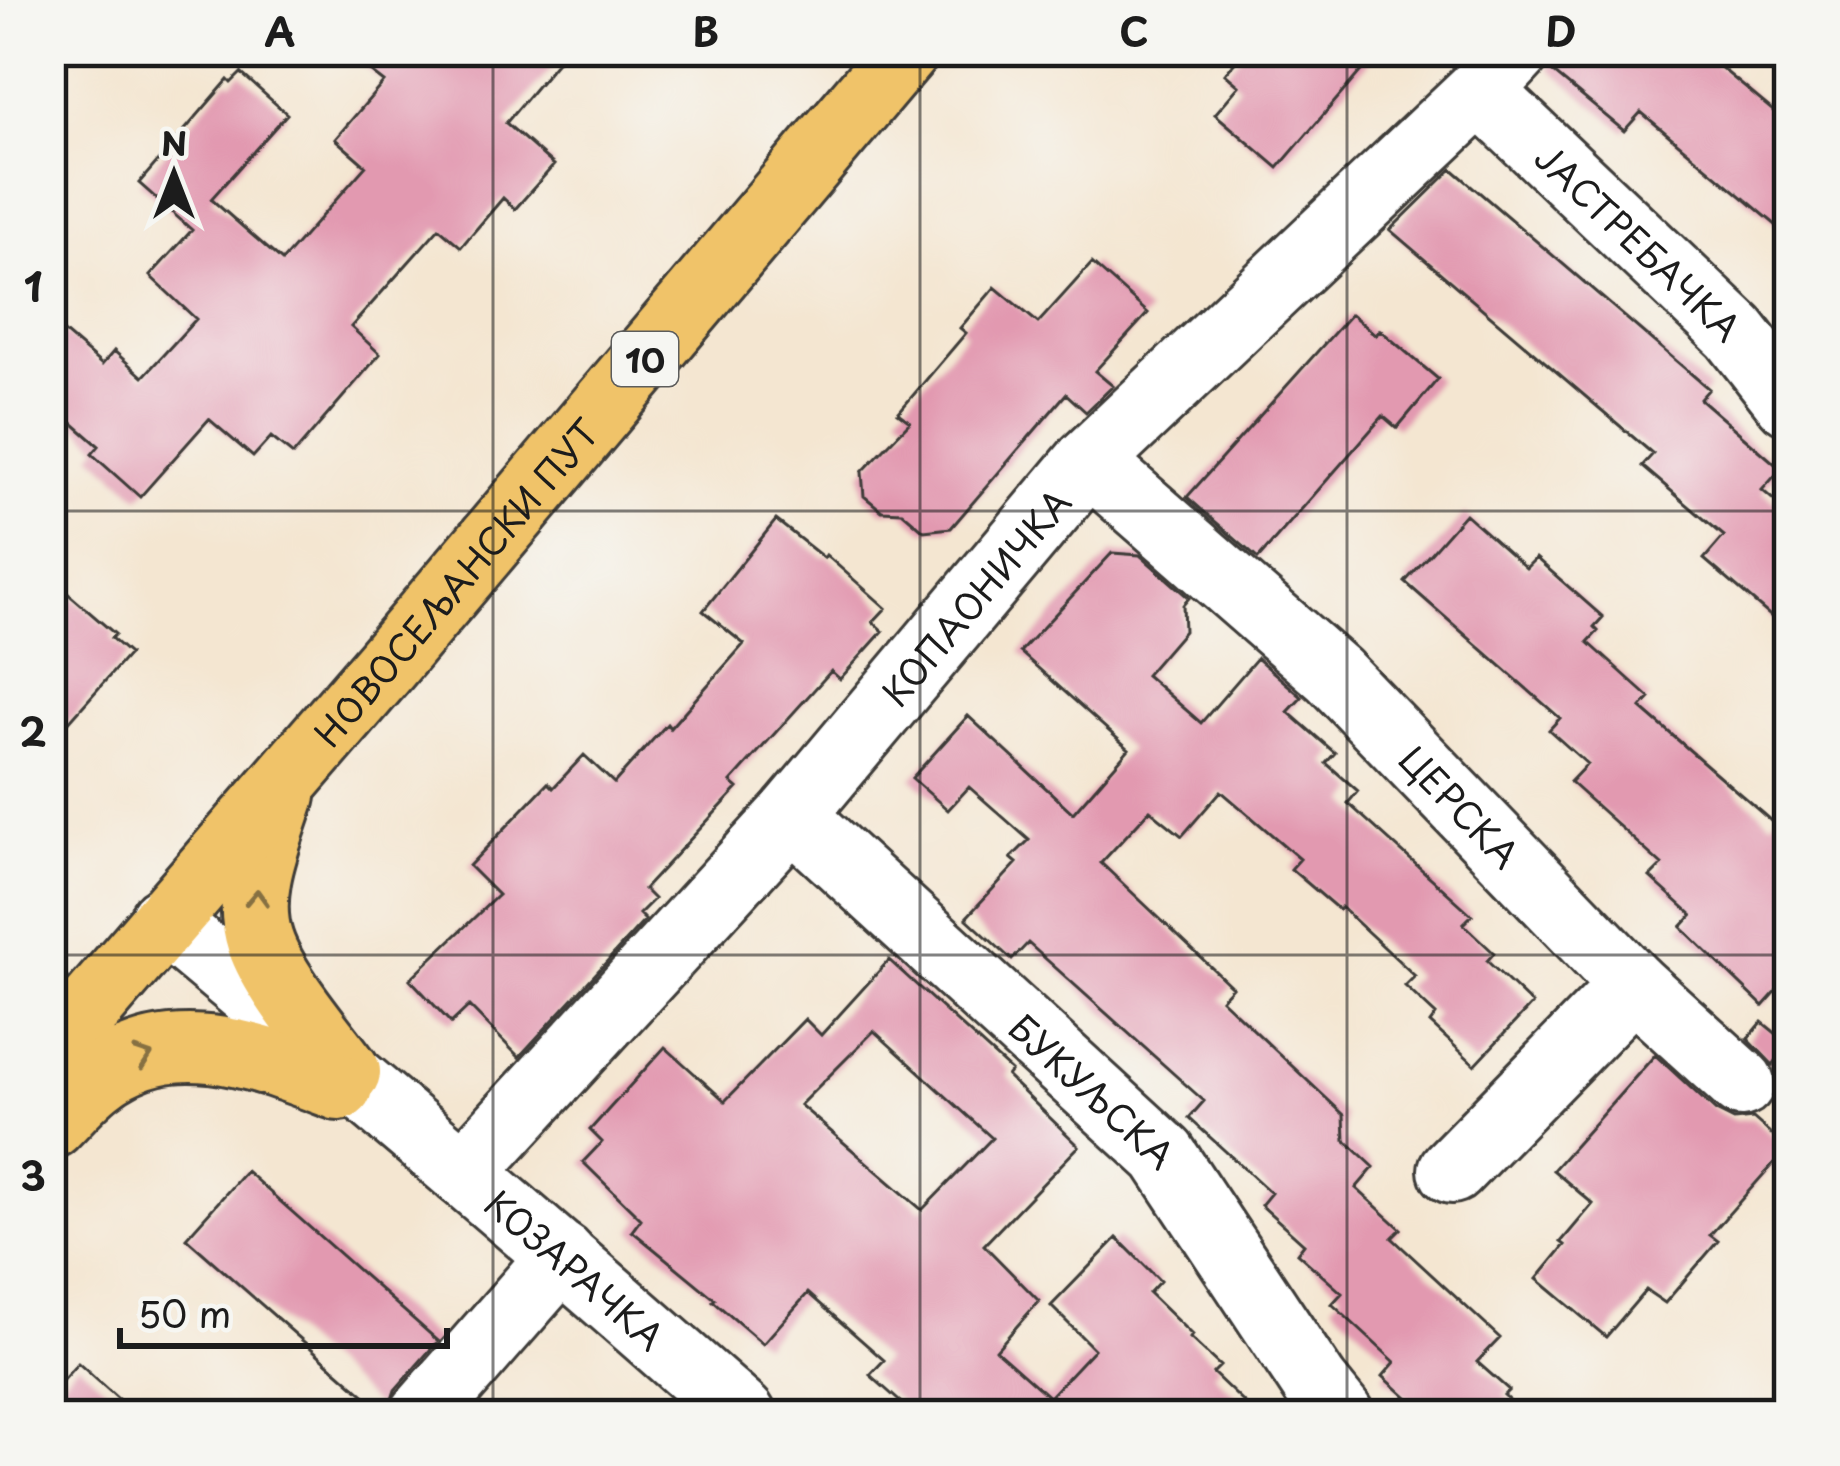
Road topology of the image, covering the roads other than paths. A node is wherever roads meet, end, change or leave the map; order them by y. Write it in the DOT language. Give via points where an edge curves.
graph roads {
  1 [pos="905,51"];
  2 [pos="1499,71"];
  3 [pos="1789,402"];
  4 [pos="1089,460"];
  5 [pos="289,775"];
  6 [pos="792,815"];
  7 [pos="152,933"];
  8 [pos="1633,985"];
  9 [pos="51,1053"];
  10 [pos="343,1080"];
  11 [pos="1741,1083"];
  12 [pos="51,1125"];
  13 [pos="1452,1170"];
  14 [pos="463,1173"];
  15 [pos="562,1256"];
  16 [pos="423,1415"];
  17 [pos="742,1415"];
  18 [pos="1340,1415"];
  1 -- 5 [label="main road, НОВОСЕЉАНСКИ ПУТ / 10"];
  2 -- 3 [label="street, ЈАСТРЕБАЧКА"];
  2 -- 4 [label="street, КОПАОНИЧКА"];
  4 -- 6 [label="street, КОПАОНИЧКА"];
  4 -- 8 [label="street, ЦЕРСКА" via="1334,675"];
  5 -- 7 [label="main road, НОВОСЕЉАНСКИ ПУТ / 10"];
  10 -- 5 [label="main road, one-way" via="260,942 259,871"];
  6 -- 14 [label="street, КОПАОНИЧКА"];
  6 -- 18 [label="street, БУКУЉСКА" via="1163,1155"];
  7 -- 9 [label="main road, НОВОСЕЉАНСКИ ПУТ / 10"];
  7 -- 10 [label="street, КОЗАРАЧКА"];
  8 -- 11 [label="street, ЦЕРСКА"];
  8 -- 13 [label="street"];
  12 -- 10 [label="main road, one-way" via="122,1064 186,1047"];
  10 -- 14 [label="street, КОЗАРАЧКА"];
  14 -- 15 [label="street, КОЗАРАЧКА"];
  15 -- 16 [label="street"];
  15 -- 17 [label="street, КОЗАРАЧКА"];
}
